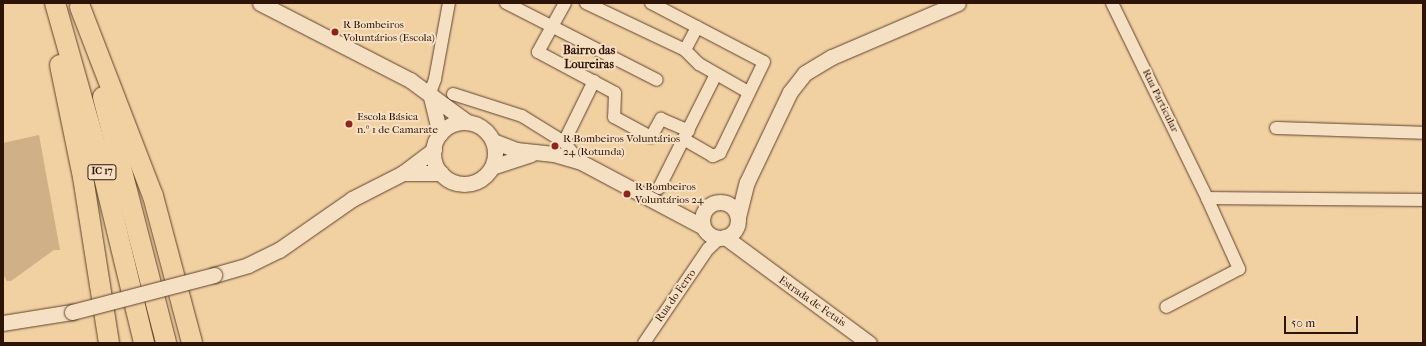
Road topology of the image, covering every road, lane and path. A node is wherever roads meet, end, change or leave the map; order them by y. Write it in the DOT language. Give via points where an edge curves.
graph roads {
  1 [pos="44,3"];
  2 [pos="54,3"];
  3 [pos="260,3"];
  4 [pos="450,3"];
  5 [pos="506,3"];
  6 [pos="565,3"];
  7 [pos="586,3"];
  8 [pos="650,3"];
  9 [pos="958,3"];
  10 [pos="1112,3"];
  11 [pos="79,5"];
  12 [pos="553,26"];
  13 [pos="697,27"];
  14 [pos="685,50"];
  15 [pos="716,74"];
  16 [pos="657,80"];
  17 [pos="594,81"];
  18 [pos="748,92"];
  19 [pos="430,93"];
  20 [pos="453,94"];
  21 [pos="467,122"];
  22 [pos="1276,128"];
  23 [pos="1423,133"];
  24 [pos="440,134"];
  25 [pos="687,136"];
  26 [pos="493,141"];
  27 [pos="564,142"];
  28 [pos="434,150"];
  29 [pos="533,154"];
  30 [pos="579,161"];
  31 [pos="492,167"];
  32 [pos="403,172"];
  33 [pos="441,173"];
  34 [pos="747,182"];
  35 [pos="659,188"];
  36 [pos="1207,198"];
  37 [pos="1423,200"];
  38 [pos="714,204"];
  39 [pos="671,210"];
  40 [pos="738,220"];
  41 [pos="714,237"];
  42 [pos="757,260"];
  43 [pos="1166,308"];
  44 [pos="3,323"];
  45 [pos="109,343"];
  46 [pos="144,343"];
  47 [pos="166,343"];
  48 [pos="192,343"];
  49 [pos="644,343"];
  50 [pos="869,343"];
  1 -- 45 [label="highway" via="64,80 83,177"];
  2 -- 46 [label="highway, IC 17" via="100,162"];
  3 -- 19 [label="street" via="410,80"];
  4 -- 19 [label="street"];
  5 -- 12 [label="street"];
  6 -- 12 [label="street"];
  7 -- 14 [label="street"];
  8 -- 13 [label="street"];
  9 -- 34 [label="street" via="832,57 804,73 790,92"];
  10 -- 36 [label="street, Rua Particular"];
  11 -- 47 [label="highway, IC 17"];
  11 -- 48 [label="highway" via="153,196"];
  12 -- 16 [label="street"];
  12 -- 17 [label="street" via="538,52"];
  13 -- 14 [label="street"];
  13 -- 18 [label="street" via="764,62"];
  14 -- 15 [label="street" via="699,64"];
  15 -- 18 [label="street"];
  15 -- 25 [label="street"];
  17 -- 25 [label="street" via="615,92 614,117 651,137 661,119"];
  17 -- 27 [label="street"];
  18 -- 25 [label="street" via="720,153 713,156"];
  19 -- 21 [label="street"];
  19 -- 24 [label="street"];
  20 -- 27 [label="street" via="522,116"];
  21 -- 24 [label="street" via="448,127"];
  21 -- 26 [label="street" via="483,128"];
  22 -- 23 [label="street"];
  24 -- 28 [label="street"];
  25 -- 35 [label="street"];
  26 -- 29 [label="street"];
  26 -- 31 [label="street" via="495,150"];
  27 -- 30 [label="street"];
  28 -- 32 [label="street"];
  28 -- 33 [label="street" via="434,158"];
  29 -- 30 [label="street, Estrada de Fetais" via="554,154"];
  29 -- 31 [label="street"];
  30 -- 39 [label="street, Estrada de Fetais"];
  31 -- 33 [label="street" via="486,175 468,184 449,180"];
  32 -- 33 [label="street"];
  32 -- 44 [label="street, bridge" via="352,199 279,250 248,265 72,312"];
  34 -- 38 [label="street"];
  34 -- 40 [label="street"];
  36 -- 37 [label="street"];
  36 -- 43 [label="street, Rua Particular" via="1239,269"];
  38 -- 39 [label="street"];
  38 -- 40 [label="street" via="731,206"];
  38 -- 41 [label="street" via="702,216"];
  39 -- 41 [label="street, Estrada de Fetais"];
  40 -- 41 [label="street" via="731,234"];
  40 -- 42 [label="street, Estrada de Fetais"];
  41 -- 42 [label="street, Estrada de Fetais"];
  41 -- 49 [label="street, Rua do Ferro"];
  42 -- 50 [label="street, Estrada de Fetais"];
}
